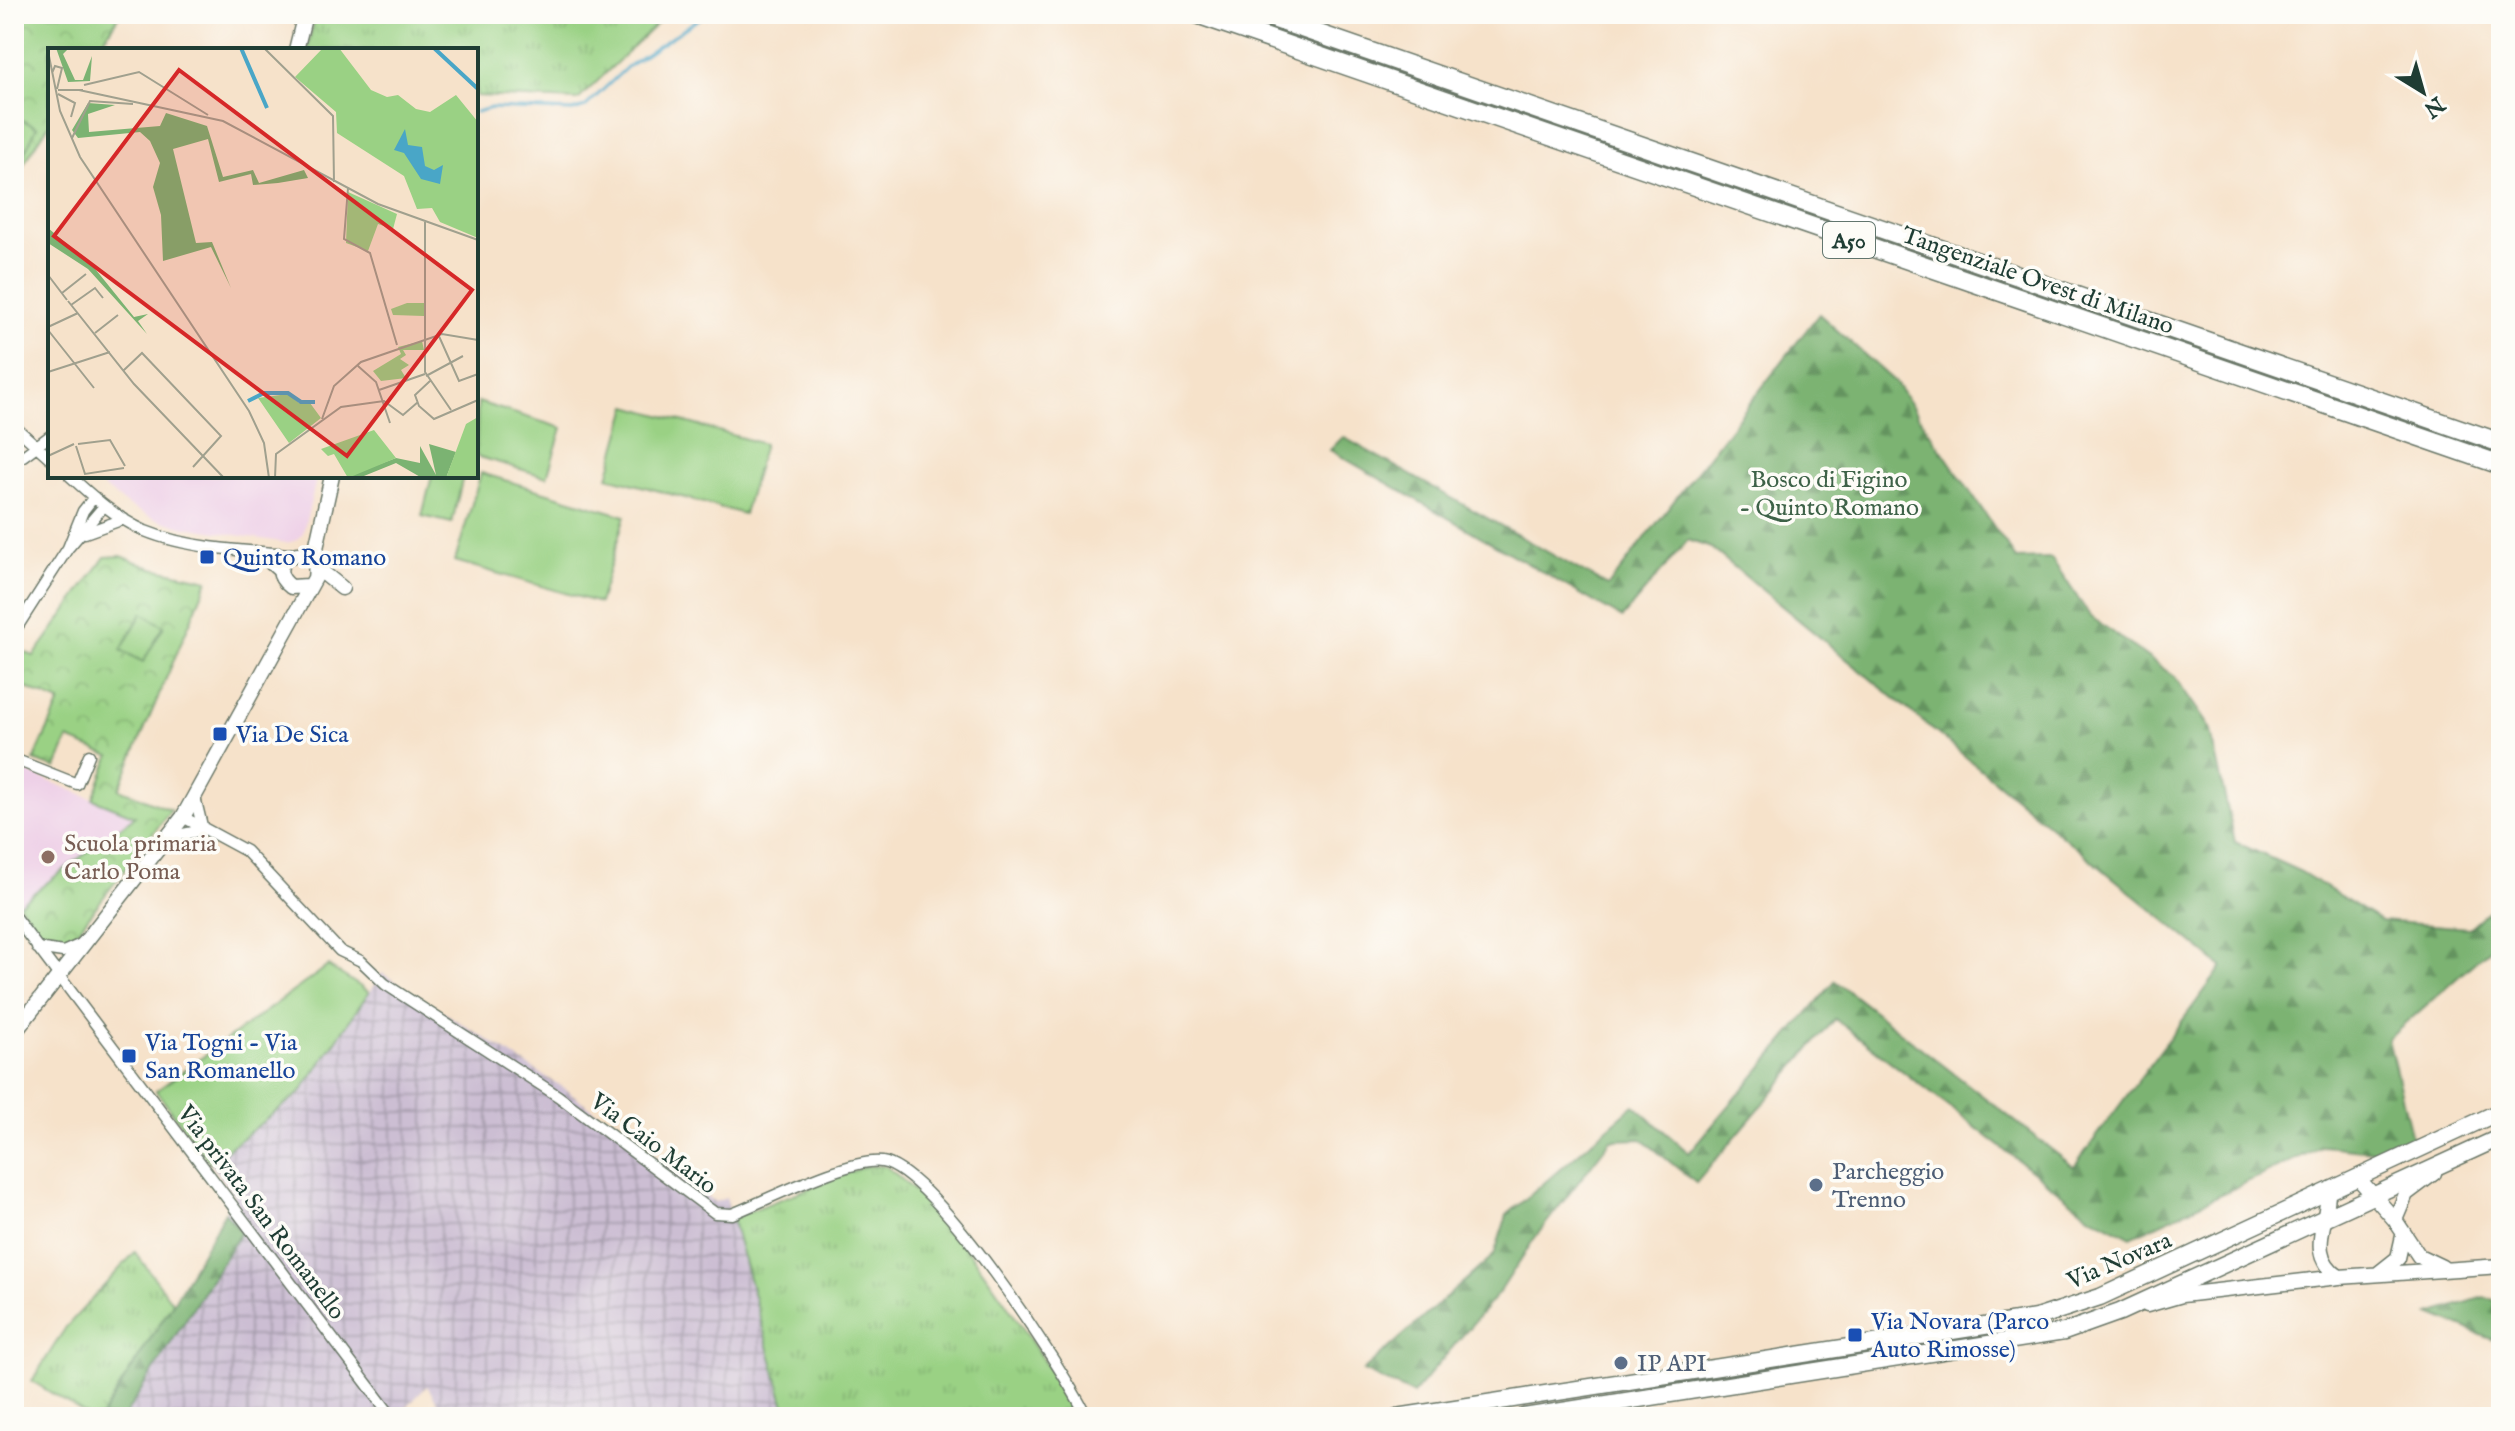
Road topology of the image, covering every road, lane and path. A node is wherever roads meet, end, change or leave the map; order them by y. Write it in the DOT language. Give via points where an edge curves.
graph roads {
  1 [pos="305,14"];
  2 [pos="1197,14"];
  3 [pos="1261,14"];
  4 [pos="296,48"];
  5 [pos="14,426"];
  6 [pos="48,438"];
  7 [pos="2501,443"];
  8 [pos="37,446"];
  9 [pos="48,456"];
  10 [pos="14,457"];
  11 [pos="2501,465"];
  12 [pos="72,478"];
  13 [pos="331,478"];
  14 [pos="94,497"];
  15 [pos="104,506"];
  16 [pos="124,519"];
  17 [pos="84,534"];
  18 [pos="317,535"];
  19 [pos="68,548"];
  20 [pos="255,551"];
  21 [pos="296,554"];
  22 [pos="314,564"];
  23 [pos="280,573"];
  24 [pos="310,584"];
  25 [pos="291,587"];
  26 [pos="291,622"];
  27 [pos="14,632"];
  28 [pos="89,755"];
  29 [pos="14,759"];
  30 [pos="195,797"];
  31 [pos="183,817"];
  32 [pos="203,830"];
  33 [pos="168,837"];
  34 [pos="14,916"];
  35 [pos="87,941"];
  36 [pos="37,948"];
  37 [pos="60,975"];
  38 [pos="14,1033"];
  39 [pos="2501,1111"];
  40 [pos="2501,1137"];
  41 [pos="2453,1159"];
  42 [pos="2358,1178"];
  43 [pos="2328,1193"];
  44 [pos="2373,1196"];
  45 [pos="2327,1216"];
  46 [pos="2395,1220"];
  47 [pos="2403,1236"];
  48 [pos="2501,1266"];
  49 [pos="2446,1268"];
  50 [pos="2379,1273"];
  51 [pos="2339,1277"];
  52 [pos="2120,1312"];
  53 [pos="392,1417"];
  54 [pos="1087,1417"];
  55 [pos="1397,1417"];
  56 [pos="1524,1417"];
  1 -- 4 [label="street"];
  2 -- 11 [label="highway, Tangenziale Ovest di Milano / A50"];
  3 -- 7 [label="highway, Tangenziale Ovest di Milano / A50"];
  5 -- 8 [label="street"];
  6 -- 8 [label="street"];
  8 -- 9 [label="street"];
  8 -- 10 [label="street"];
  12 -- 14 [label="street"];
  13 -- 18 [label="street"];
  14 -- 15 [label="street"];
  14 -- 19 [label="street"];
  15 -- 16 [label="street"];
  15 -- 17 [label="street"];
  16 -- 17 [label="street"];
  16 -- 20 [label="street" via="155,534"];
  17 -- 19 [label="street"];
  18 -- 21 [label="street"];
  18 -- 22 [label="street"];
  19 -- 27 [label="street"];
  20 -- 21 [label="street"];
  20 -- 23 [label="street"];
  21 -- 22 [label="street"];
  21 -- 23 [label="street" via="283,562"];
  22 -- 24 [label="street"];
  22 -- 24 [label="street" via="339,587"];
  23 -- 25 [label="street"];
  24 -- 25 [label="street"];
  24 -- 26 [label="street"];
  25 -- 26 [label="street"];
  26 -- 30 [label="street"];
  28 -- 29 [label="street" via="77,784"];
  30 -- 31 [label="street"];
  30 -- 32 [label="street"];
  31 -- 32 [label="street, Via Caio Mario"];
  31 -- 33 [label="street"];
  32 -- 33 [label="street"];
  32 -- 54 [label="street, Via Caio Mario" via="262,863 340,951 558,1096 715,1213 732,1214 860,1163 894,1165 941,1207 975,1249 1066,1376"];
  33 -- 35 [label="street"];
  34 -- 36 [label="street, Via privata San Romanello"];
  35 -- 36 [label="street" via="63,952"];
  35 -- 37 [label="street"];
  36 -- 37 [label="street, Via privata San Romanello"];
  37 -- 38 [label="street"];
  37 -- 53 [label="street, Via privata San Romanello"];
  39 -- 42 [label="main road, Via Novara"];
  40 -- 41 [label="main road, Via Novara"];
  41 -- 44 [label="main road, Via Novara"];
  41 -- 46 [label="street, Via Novara" via="2406,1194"];
  42 -- 43 [label="main road, Via Novara"];
  42 -- 44 [label="street"];
  43 -- 45 [label="street"];
  43 -- 55 [label="main road, Via Novara" via="2100,1297 2036,1318"];
  44 -- 45 [label="main road, Via Novara"];
  44 -- 46 [label="street"];
  45 -- 51 [label="street" via="2318,1242 2320,1254"];
  45 -- 52 [label="main road, Via Novara"];
  46 -- 47 [label="street"];
  47 -- 49 [label="street" via="2419,1256"];
  47 -- 50 [label="street" via="2398,1258"];
  48 -- 49 [label="street, Via Novara"];
  49 -- 50 [label="street, Via Novara"];
  50 -- 51 [label="street, Via Novara"];
  51 -- 52 [label="street, Via Novara" via="2182,1295"];
  52 -- 56 [label="main road, Via Novara" via="2029,1340"];
}
